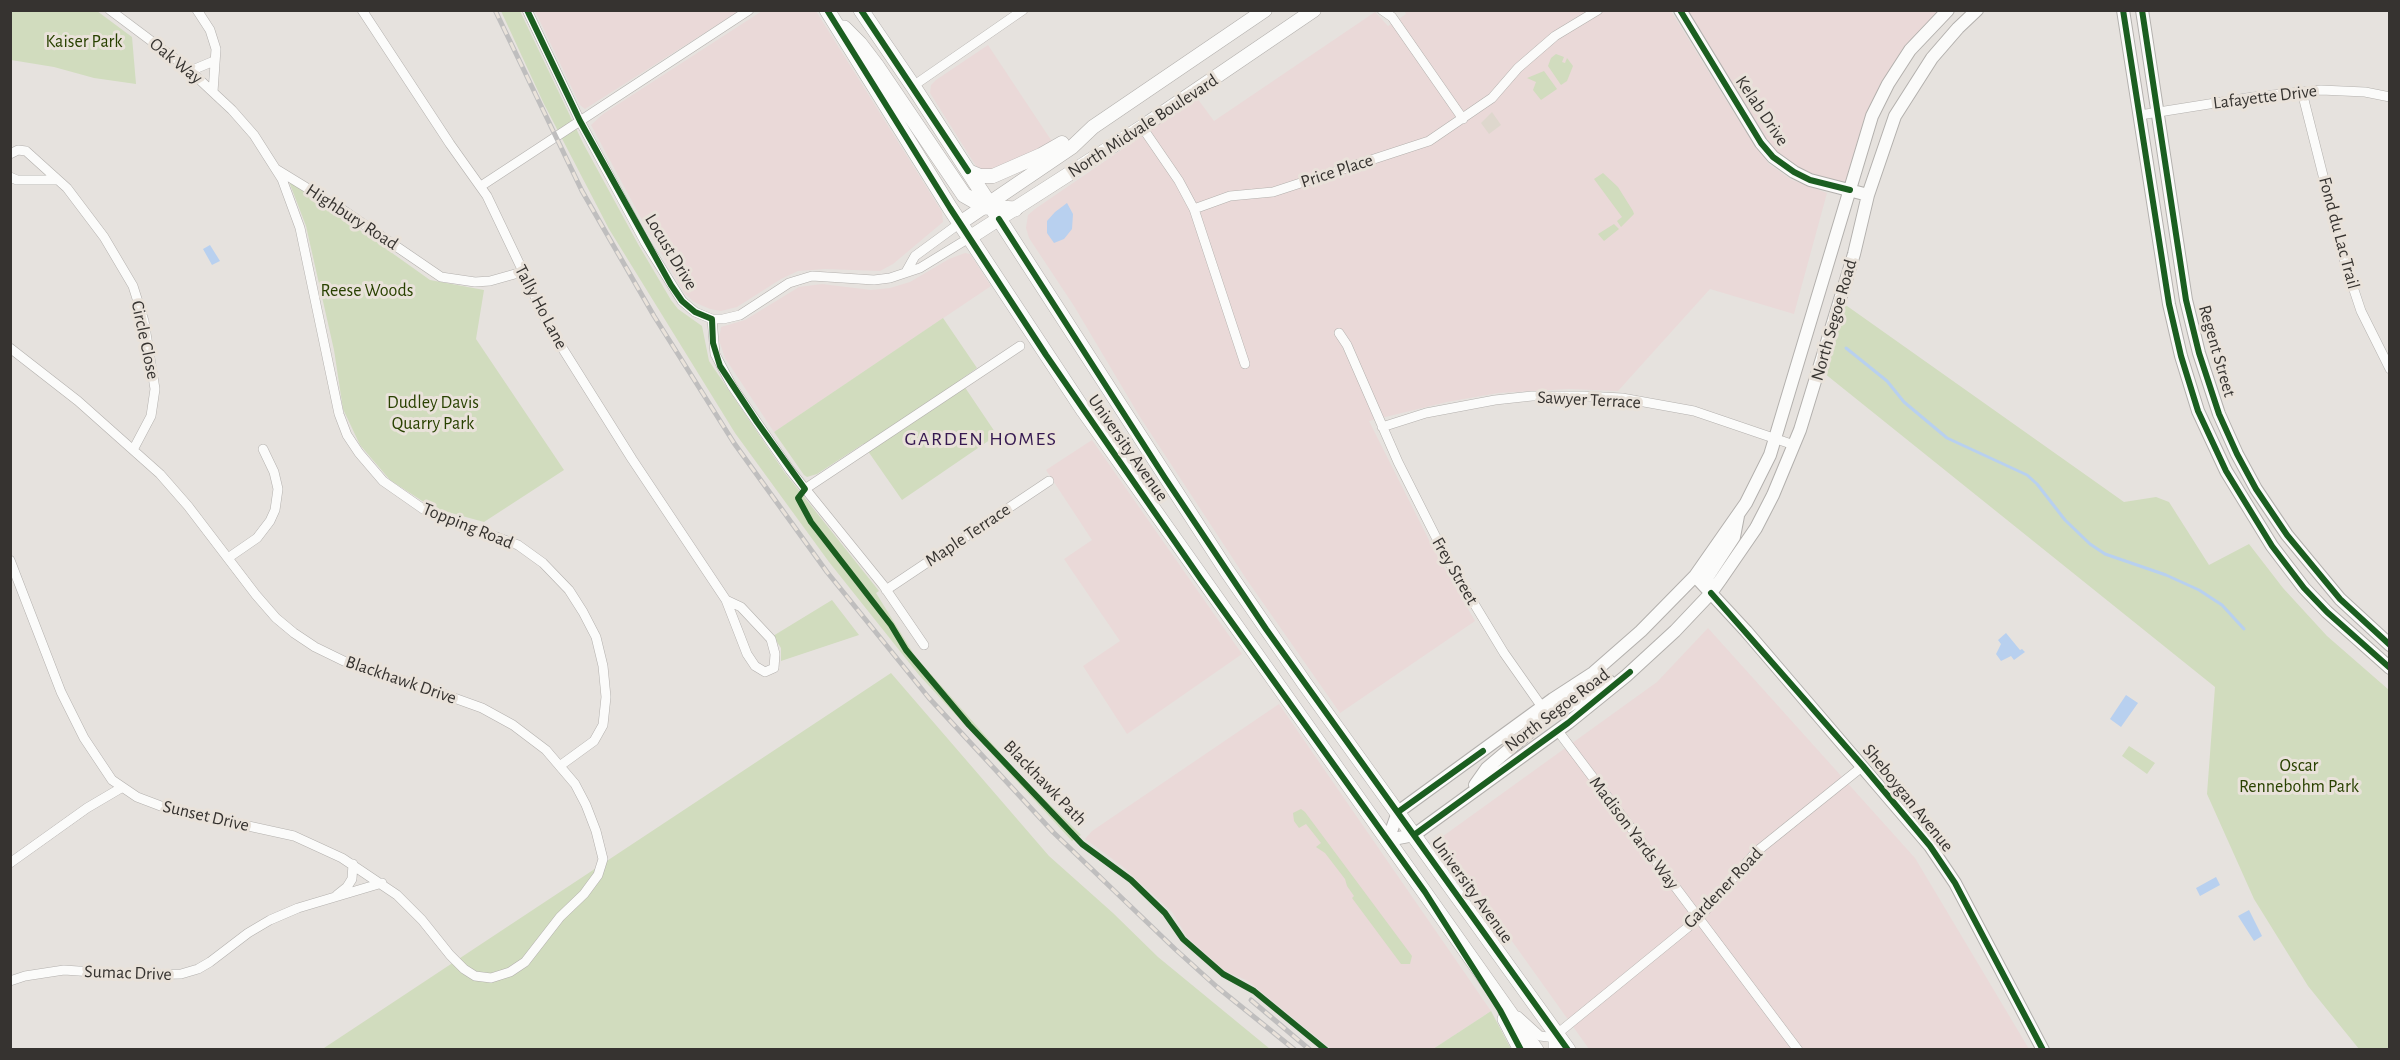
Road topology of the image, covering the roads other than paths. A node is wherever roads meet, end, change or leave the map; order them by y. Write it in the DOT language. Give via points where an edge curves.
graph roads {
  1 [pos="110,10"];
  2 [pos="196,10"];
  3 [pos="362,10"];
  4 [pos="528,10"];
  5 [pos="749,10"];
  6 [pos="861,10"];
  7 [pos="1023,10"];
  8 [pos="1265,10"];
  9 [pos="1314,10"];
  10 [pos="1382,10"];
  11 [pos="1598,10"];
  12 [pos="1680,10"];
  13 [pos="1948,10"];
  14 [pos="1977,10"];
  15 [pos="2123,10"];
  16 [pos="2142,10"];
  17 [pos="829,14"];
  18 [pos="1392,14"];
  19 [pos="1963,15"];
  20 [pos="214,61"];
  21 [pos="190,71"];
  22 [pos="913,86"];
  23 [pos="213,92"];
  24 [pos="2302,92"];
  25 [pos="2390,97"];
  26 [pos="2158,112"];
  27 [pos="2140,115"];
  28 [pos="1463,119"];
  29 [pos="580,121"];
  30 [pos="1093,127"];
  31 [pos="1142,127"];
  32 [pos="10,154"];
  33 [pos="276,169"];
  34 [pos="968,171"];
  35 [pos="10,177"];
  36 [pos="56,180"];
  37 [pos="481,186"];
  38 [pos="1850,190"];
  39 [pos="1868,195"];
  40 [pos="1015,209"];
  41 [pos="1194,209"];
  42 [pos="991,210"];
  43 [pos="960,224"];
  44 [pos="969,238"];
  45 [pos="522,272"];
  46 [pos="906,272"];
  47 [pos="712,319"];
  48 [pos="1339,333"];
  49 [pos="1020,346"];
  50 [pos="10,348"];
  51 [pos="1245,364"];
  52 [pos="2390,369"];
  53 [pos="1382,427"];
  54 [pos="1776,438"];
  55 [pos="1794,445"];
  56 [pos="263,449"];
  57 [pos="133,450"];
  58 [pos="1049,481"];
  59 [pos="805,489"];
  60 [pos="1738,514"];
  61 [pos="228,558"];
  62 [pos="10,560"];
  63 [pos="1695,576"];
  64 [pos="886,590"];
  65 [pos="1711,593"];
  66 [pos="726,600"];
  67 [pos="924,645"];
  68 [pos="2390,645"];
  69 [pos="1642,661"];
  70 [pos="2390,668"];
  71 [pos="1542,707"];
  72 [pos="1558,731"];
  73 [pos="561,765"];
  74 [pos="1863,766"];
  75 [pos="121,788"];
  76 [pos="1466,796"];
  77 [pos="1398,812"];
  78 [pos="1414,835"];
  79 [pos="1388,840"];
  80 [pos="10,863"];
  81 [pos="352,864"];
  82 [pos="382,884"];
  83 [pos="1425,892"];
  84 [pos="335,897"];
  85 [pos="1698,919"];
  86 [pos="497,976"];
  87 [pos="10,981"];
  88 [pos="1507,1007"];
  89 [pos="1557,1034"];
  90 [pos="1521,1050"];
  91 [pos="1536,1050"];
  92 [pos="1553,1050"];
  93 [pos="1568,1050"];
  94 [pos="1797,1050"];
  95 [pos="2043,1050"];
  1 -- 21 [label="street, Oak Way"];
  2 -- 20 [label="street" via="210,30 216,48"];
  3 -- 37 [label="street, Tally Ho Lane"];
  4 -- 29 [label="street, Locust Drive"];
  5 -- 29 [label="street"];
  6 -- 22 [label="main road, University Avenue"];
  7 -- 22 [label="street"];
  8 -- 30 [label="main road, North Midvale Boulevard"];
  9 -- 31 [label="main road, North Midvale Boulevard"];
  10 -- 18 [label="street"];
  11 -- 28 [label="street, Price Place" via="1544,45 1492,98"];
  12 -- 38 [label="street, Kelab Drive" via="1773,157 1810,180"];
  13 -- 38 [label="street, North Segoe Road" via="1910,50 1888,84 1872,116"];
  14 -- 19 [label="street, North Segoe Road"];
  15 -- 27 [label="street, Regent Street"];
  16 -- 26 [label="street, Regent Street"];
  17 -- 42 [label="main road" via="871,57 957,188 971,201"];
  17 -- 43 [label="main road, University Avenue"];
  18 -- 28 [label="street"];
  19 -- 39 [label="street, North Segoe Road" via="1906,96"];
  20 -- 21 [label="street"];
  20 -- 23 [label="street"];
  21 -- 23 [label="street, Oak Way"];
  22 -- 34 [label="main road, University Avenue"];
  23 -- 33 [label="street, Highbury Road" via="249,129"];
  24 -- 25 [label="street, Lafayette Drive" via="2341,90"];
  24 -- 26 [label="street, Lafayette Drive"];
  24 -- 52 [label="street, Fond du Lac Trail" via="2344,263 2361,311"];
  26 -- 27 [label="street, Lafayette Drive"];
  26 -- 68 [label="street, Regent Street" via="2186,300 2220,414 2256,489 2287,536 2340,599"];
  27 -- 70 [label="street, Regent Street" via="2169,304 2198,411 2212,442 2241,498 2304,588"];
  28 -- 41 [label="street, Price Place" via="1420,145 1273,192 1230,196"];
  29 -- 37 [label="street"];
  29 -- 47 [label="street, Locust Drive" via="670,285 695,312"];
  30 -- 34 [label="main road" via="993,176"];
  30 -- 42 [label="main road, North Midvale Boulevard"];
  31 -- 40 [label="main road, North Midvale Boulevard"];
  31 -- 41 [label="street"];
  32 -- 36 [label="street, Circle Close" via="26,151"];
  33 -- 45 [label="street, Highbury Road" via="441,277 474,282"];
  33 -- 73 [label="street, Topping Road" via="300,228 339,414 359,453 383,481 426,511 518,545 543,563 569,590 596,637 606,697 603,725 594,741"];
  34 -- 42 [label="main road, University Avenue"];
  35 -- 36 [label="street"];
  36 -- 57 [label="street, Circle Close" via="76,198 104,237 139,301 155,389 151,416"];
  37 -- 45 [label="street, Tally Ho Lane"];
  38 -- 39 [label="street, Kelab Drive"];
  38 -- 54 [label="street, North Segoe Road"];
  39 -- 55 [label="street, North Segoe Road" via="1817,380"];
  40 -- 42 [label="main road"];
  41 -- 51 [label="street"];
  42 -- 43 [label="main road, North Midvale Boulevard"];
  42 -- 44 [label="main road, North Midvale Boulevard"];
  42 -- 77 [label="main road, University Avenue" via="1227,571"];
  43 -- 44 [label="main road, University Avenue"];
  43 -- 46 [label="street" via="915,256"];
  44 -- 46 [label="street"];
  44 -- 79 [label="main road, University Avenue" via="1100,435"];
  45 -- 66 [label="street, Tally Ho Lane" via="576,372"];
  46 -- 47 [label="street" via="883,280 812,276 789,283 740,315"];
  47 -- 59 [label="street" via="713,343 720,366"];
  48 -- 53 [label="street, Frey Street"];
  49 -- 59 [label="street"];
  50 -- 57 [label="street, Blackhawk Drive"];
  53 -- 54 [label="street, Sawyer Terrace" via="1426,413 1495,400 1584,396 1694,411"];
  53 -- 71 [label="street, Frey Street" via="1447,559"];
  54 -- 55 [label="street, Sawyer Terrace"];
  54 -- 60 [label="street, North Segoe Road"];
  55 -- 65 [label="street, North Segoe Road" via="1782,479 1756,528"];
  56 -- 61 [label="street" via="278,489 275,510 257,538"];
  57 -- 61 [label="street, Blackhawk Drive" via="169,484"];
  58 -- 64 [label="street, Maple Terrace"];
  59 -- 64 [label="street"];
  60 -- 63 [label="street, North Segoe Road"];
  60 -- 65 [label="street" via="1734,537 1707,578"];
  61 -- 73 [label="street, Blackhawk Drive" via="276,618 315,647 354,666 482,708 513,725"];
  62 -- 75 [label="street, Sunset Drive" via="61,692 96,759"];
  63 -- 65 [label="street, Sheboygan Avenue"];
  63 -- 71 [label="street, North Segoe Road" via="1615,655"];
  64 -- 67 [label="street"];
  65 -- 69 [label="street, North Segoe Road"];
  65 -- 74 [label="street, Sheboygan Avenue"];
  66 -- 66 [label="street, Tally Ho Lane" via="755,666 765,672 774,668 776,654 771,639 741,608"];
  69 -- 71 [label="street" via="1561,711"];
  69 -- 72 [label="street, North Segoe Road"];
  71 -- 76 [label="street" via="1544,715 1539,724 1487,768"];
  71 -- 77 [label="street, North Segoe Road"];
  72 -- 76 [label="street, North Segoe Road"];
  72 -- 85 [label="street, Madison Yards Way"];
  73 -- 86 [label="street, Blackhawk Drive" via="575,784 596,831 603,859 598,875 584,894 560,917 525,962"];
  74 -- 85 [label="street, Gardener Road" via="1756,852"];
  74 -- 95 [label="street, Sheboygan Avenue" via="1947,871"];
  75 -- 80 [label="street"];
  75 -- 81 [label="street, Sunset Drive" via="166,808 294,836"];
  76 -- 78 [label="street, North Segoe Road"];
  77 -- 78 [label="main road, University Avenue"];
  77 -- 79 [label="street"];
  78 -- 79 [label="street, North Segoe Road"];
  78 -- 89 [label="main road, University Avenue"];
  79 -- 83 [label="main road, University Avenue"];
  81 -- 82 [label="street, Sunset Drive"];
  81 -- 84 [label="street" via="352,879"];
  82 -- 84 [label="street, Sumac Drive"];
  82 -- 86 [label="street, Sunset Drive" via="422,920 464,969 475,976"];
  83 -- 88 [label="main road, University Avenue"];
  83 -- 90 [label="main road"];
  84 -- 87 [label="street, Sumac Drive" via="270,920 210,962 181,974 64,970"];
  85 -- 89 [label="street, Gardener Road"];
  85 -- 94 [label="street, Madison Yards Way"];
  88 -- 89 [label="street" via="1540,1036"];
  88 -- 91 [label="main road, University Avenue"];
  89 -- 92 [label="street"];
  89 -- 93 [label="main road, University Avenue"];
}
